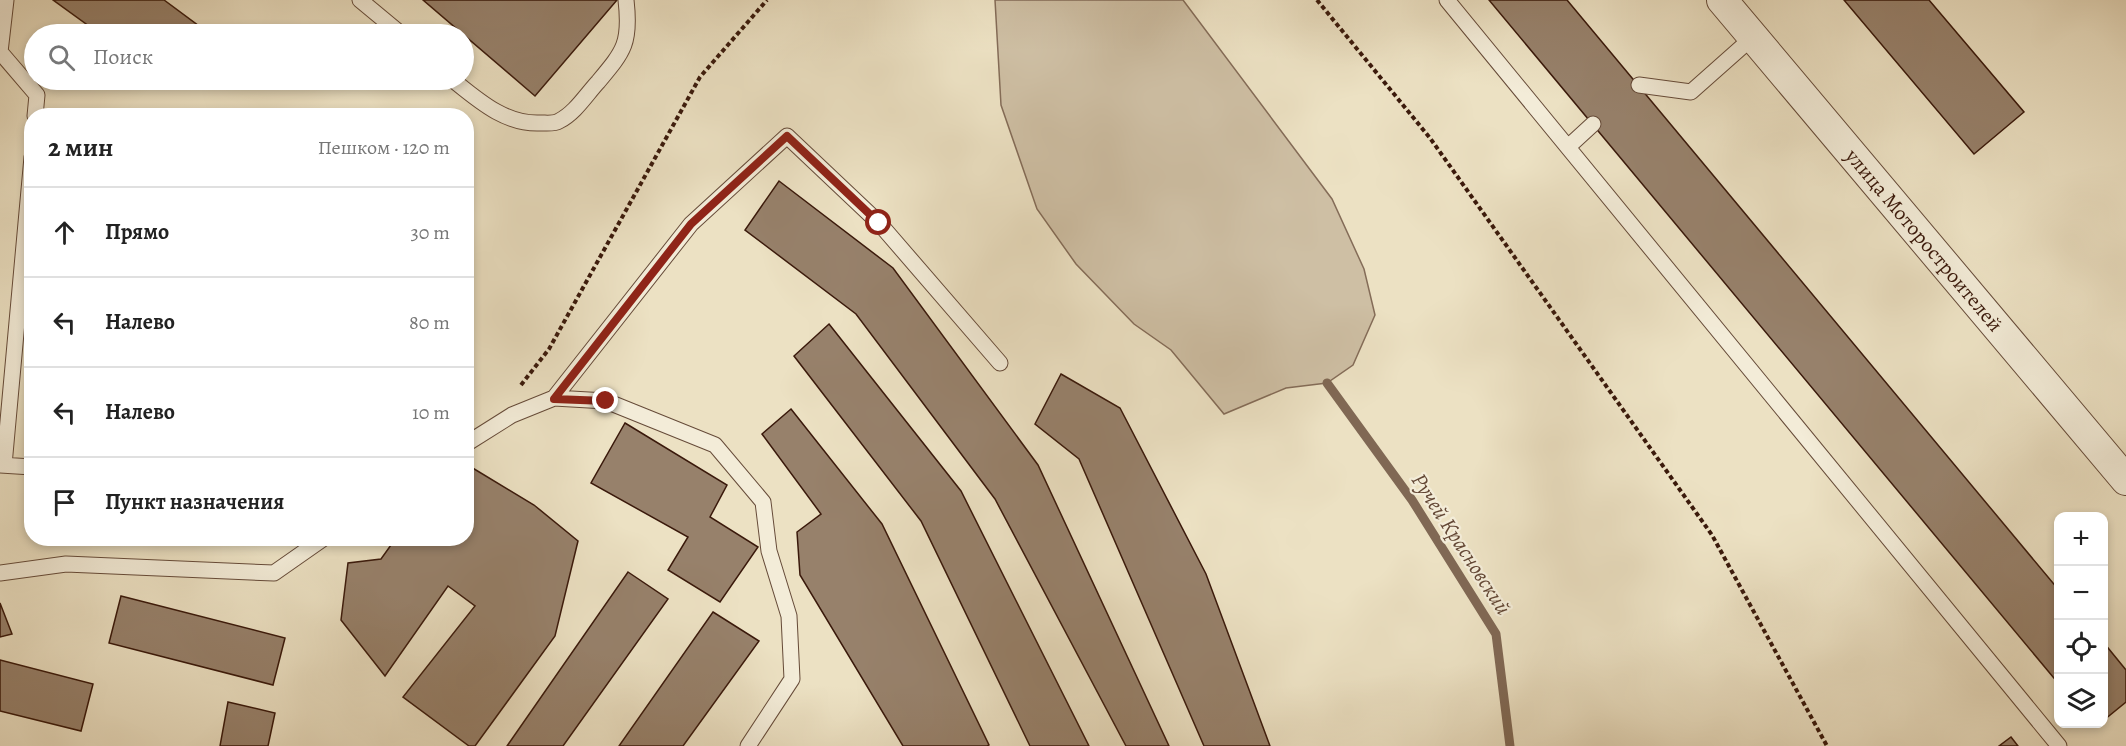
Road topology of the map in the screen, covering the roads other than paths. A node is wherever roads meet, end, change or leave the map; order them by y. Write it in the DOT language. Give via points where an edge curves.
graph roads {
  1 [pos="6,0"];
  2 [pos="360,0"];
  3 [pos="626,0"];
  4 [pos="1447,0"];
  5 [pos="1722,0"];
  6 [pos="388,24"];
  7 [pos="1753,37"];
  8 [pos="1,53"];
  9 [pos="24,80"];
  10 [pos="1638,85"];
  11 [pos="33,90"];
  12 [pos="466,90"];
  13 [pos="36,108"];
  14 [pos="1593,124"];
  15 [pos="1568,147"];
  16 [pos="24,239"];
  17 [pos="1000,363"];
  18 [pos="554,399"];
  19 [pos="474,439"];
  20 [pos="2,465"];
  21 [pos="24,466"];
  22 [pos="2126,480"];
  23 [pos="313,546"];
  24 [pos="0,573"];
  25 [pos="748,746"];
  26 [pos="2059,746"];
  1 -- 8 [label="lane"];
  2 -- 6 [label="lane"];
  3 -- 12 [label="lane" via="627,43 571,113 558,122 536,124 515,120 496,112"];
  4 -- 15 [label="lane"];
  5 -- 7 [label="street, улица Моторостроителей"];
  7 -- 10 [label="lane" via="1691,92"];
  7 -- 22 [label="street, улица Моторостроителей"];
  8 -- 9 [label="lane"];
  11 -- 13 [label="lane" via="37,95"];
  14 -- 15 [label="lane"];
  15 -- 26 [label="lane"];
  16 -- 20 [label="lane"];
  17 -- 18 [label="lane" via="879,223 787,136 691,224"];
  18 -- 19 [label="lane" via="512,415"];
  18 -- 25 [label="lane" via="606,401 715,445 763,502 769,551 789,616 792,679"];
  20 -- 21 [label="lane"];
  23 -- 24 [label="lane" via="274,573 66,564"];
}
